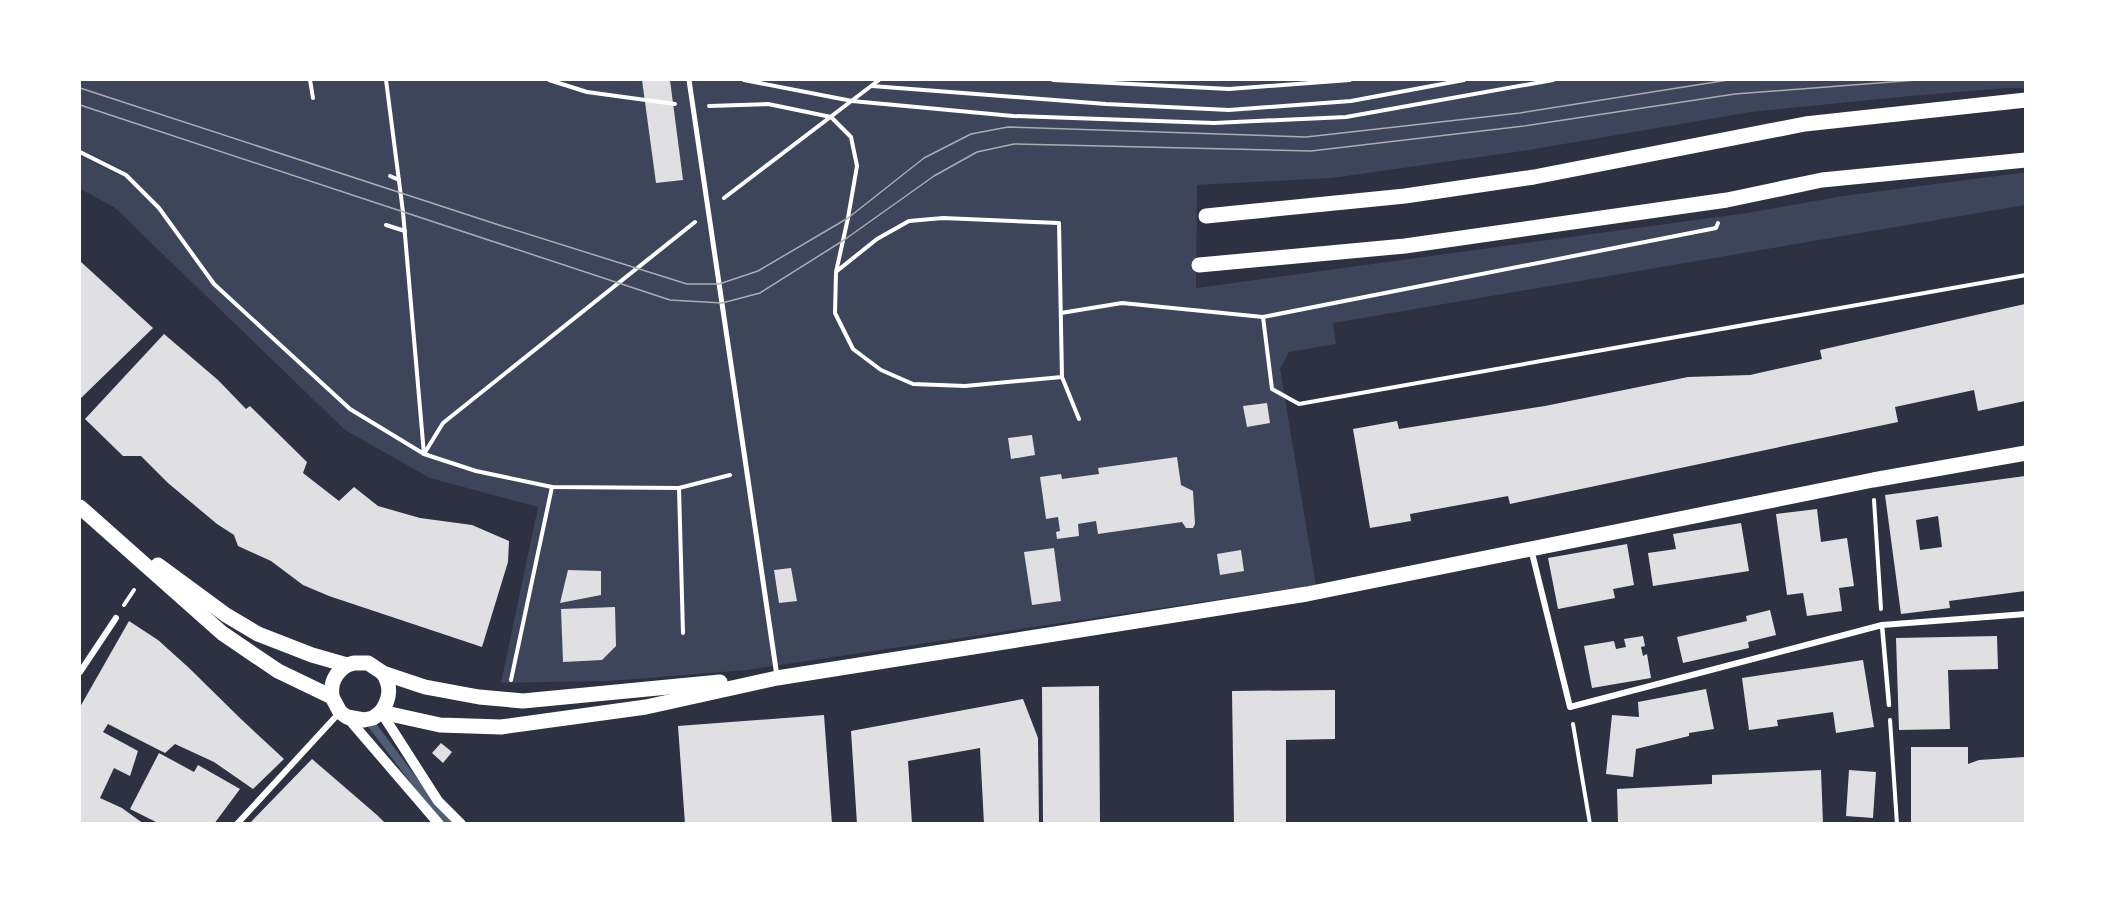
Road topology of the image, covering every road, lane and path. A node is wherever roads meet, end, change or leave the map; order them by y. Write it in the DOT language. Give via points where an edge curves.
graph roads {
  1 [pos="310,80"];
  2 [pos="386,80"];
  3 [pos="549,80"];
  4 [pos="689,80"];
  5 [pos="744,80"];
  6 [pos="879,80"];
  7 [pos="1053,80"];
  8 [pos="1350,80"];
  9 [pos="1464,80"];
  10 [pos="1553,80"];
  11 [pos="871,86"];
  12 [pos="313,98"];
  13 [pos="852,100"];
  14 [pos="2025,100"];
  15 [pos="693,107"];
  16 [pos="831,117"];
  17 [pos="80,152"];
  18 [pos="2025,160"];
  19 [pos="390,177"];
  20 [pos="399,180"];
  21 [pos="1726,200"];
  22 [pos="709,210"];
  23 [pos="1206,216"];
  24 [pos="386,225"];
  25 [pos="405,231"];
  26 [pos="1199,265"];
  27 [pos="836,272"];
  28 [pos="2025,275"];
  29 [pos="1060,313"];
  30 [pos="1263,317"];
  31 [pos="1062,377"];
  32 [pos="1079,419"];
  33 [pos="2025,453"];
  34 [pos="424,454"];
  35 [pos="747,470"];
  36 [pos="552,487"];
  37 [pos="679,488"];
  38 [pos="1874,493"];
  39 [pos="80,505"];
  40 [pos="1531,548"];
  41 [pos="2025,614"];
  42 [pos="116,618"];
  43 [pos="1882,625"];
  44 [pos="683,633"];
  45 [pos="347,665"];
  46 [pos="80,672"];
  47 [pos="383,673"];
  48 [pos="777,678"];
  49 [pos="332,697"];
  50 [pos="507,700"];
  51 [pos="1889,705"];
  52 [pos="1570,707"];
  53 [pos="381,712"];
  54 [pos="343,715"];
  55 [pos="237,824"];
  56 [pos="439,824"];
  57 [pos="461,824"];
  58 [pos="1590,824"];
  59 [pos="1898,824"];
  1 -- 12 [label="path"];
  2 -- 20 [label="path"];
  3 -- 15 [label="path" via="587,92"];
  4 -- 15 [label="street"];
  5 -- 13 [label="path"];
  6 -- 11 [label="path"];
  7 -- 8 [label="path" via="1229,89"];
  9 -- 11 [label="path" via="1351,102 1229,110"];
  10 -- 13 [label="path" via="1346,117 1214,123 1013,116"];
  11 -- 13 [label="path"];
  13 -- 16 [label="path"];
  14 -- 23 [label="main road" via="1805,124 1534,177 1405,196"];
  15 -- 16 [label="path" via="768,104"];
  15 -- 22 [label="street"];
  16 -- 22 [label="path"];
  16 -- 27 [label="path" via="851,137 857,166"];
  17 -- 34 [label="path" via="126,175 159,208 214,284 350,409"];
  18 -- 21 [label="main road" via="1822,180"];
  19 -- 20 [label="path"];
  20 -- 25 [label="path"];
  21 -- 26 [label="main road" via="1405,246"];
  21 -- 30 [label="path" via="1716,228"];
  22 -- 34 [label="path" via="443,423"];
  22 -- 35 [label="street"];
  24 -- 25 [label="path"];
  25 -- 34 [label="path"];
  27 -- 29 [label="path" via="877,239 909,221 943,218 1059,223"];
  27 -- 31 [label="path" via="835,313 853,350 881,370 913,384 965,386"];
  28 -- 30 [label="path" via="1299,404 1272,389"];
  29 -- 30 [label="path" via="1122,303"];
  29 -- 31 [label="path"];
  31 -- 32 [label="path"];
  33 -- 40 [label="main road"];
  34 -- 36 [label="path" via="476,471"];
  35 -- 37 [label="path"];
  35 -- 48 [label="street"];
  36 -- 37 [label="path"];
  36 -- 50 [label="path"];
  37 -- 44 [label="path"];
  38 -- 43 [label="path"];
  39 -- 45 [label="main road" via="226,615 258,634"];
  39 -- 49 [label="main road" via="222,633 278,671"];
  40 -- 48 [label="main road" via="1307,594"];
  40 -- 52 [label="street"];
  41 -- 43 [label="street"];
  42 -- 46 [label="street"];
  43 -- 51 [label="lane"];
  43 -- 52 [label="street"];
  45 -- 47 [label="main road" via="368,663"];
  45 -- 49 [label="main road" via="334,679"];
  47 -- 50 [label="main road" via="425,687"];
  47 -- 53 [label="main road" via="389,698"];
  48 -- 50 [label="main road"];
  48 -- 53 [label="main road" via="646,707 501,727 440,725"];
  49 -- 54 [label="main road"];
  51 -- 59 [label="path"];
  52 -- 58 [label="path"];
  53 -- 54 [label="main road" via="364,720"];
  53 -- 57 [label="street" via="438,801"];
  54 -- 55 [label="street"];
  54 -- 56 [label="street"];
}
